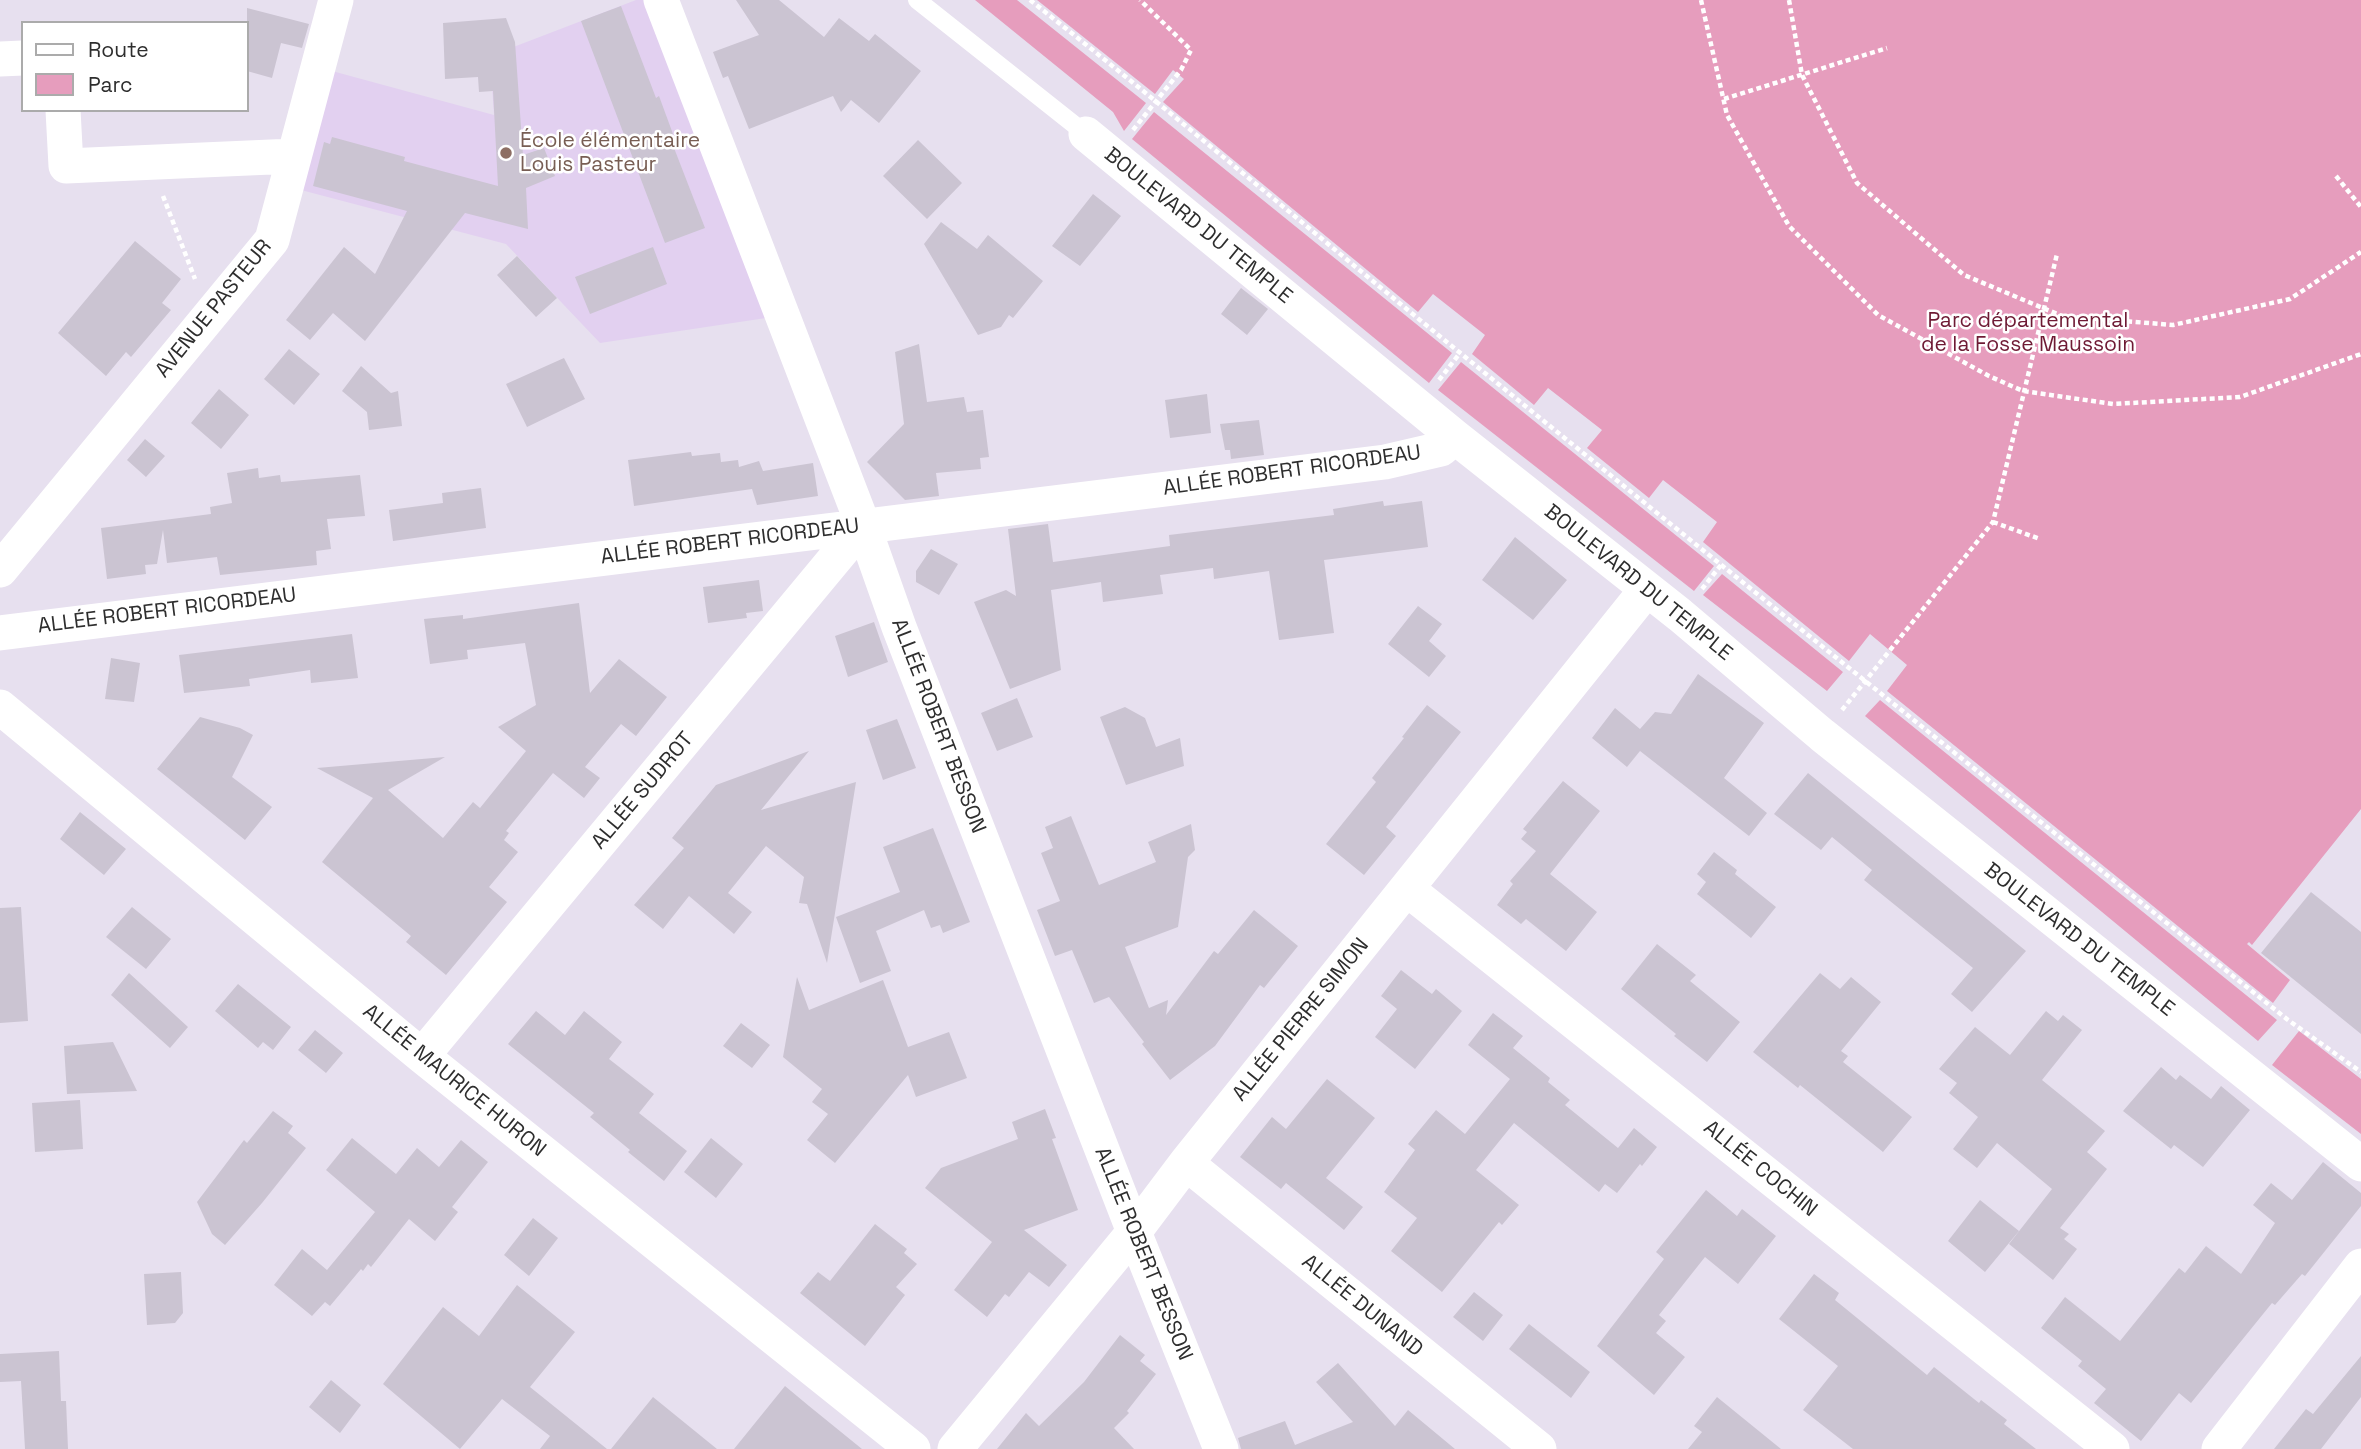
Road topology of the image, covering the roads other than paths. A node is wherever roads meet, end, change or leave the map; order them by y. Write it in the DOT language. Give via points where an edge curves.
graph roads {
  1 [pos="336,0"];
  2 [pos="661,0"];
  3 [pos="917,0"];
  4 [pos="21,58"];
  5 [pos="0,59"];
  6 [pos="63,112"];
  7 [pos="1098,145"];
  8 [pos="295,156"];
  9 [pos="1455,437"];
  10 [pos="863,525"];
  11 [pos="0,570"];
  12 [pos="1647,589"];
  13 [pos="0,633"];
  14 [pos="0,706"];
  15 [pos="1407,889"];
  16 [pos="422,1056"];
  17 [pos="1185,1163"];
  18 [pos="2361,1164"];
  19 [pos="1134,1232"];
  20 [pos="2361,1266"];
  21 [pos="913,1449"];
  22 [pos="955,1449"];
  23 [pos="1221,1449"];
  24 [pos="1539,1449"];
  25 [pos="2112,1449"];
  26 [pos="2219,1449"];
  1 -- 8 [label="street, AVENUE PASTEUR"];
  2 -- 10 [label="street, ALLÉE ROBERT BESSON"];
  3 -- 7 [label="lane, BOULEVARD DU TEMPLE"];
  4 -- 5 [label="street"];
  6 -- 8 [label="street" via="66,166"];
  7 -- 9 [label="street, BOULEVARD DU TEMPLE"];
  8 -- 11 [label="street, AVENUE PASTEUR" via="272,240"];
  9 -- 10 [label="street, ALLÉE ROBERT RICORDEAU" via="1441,449 1385,462"];
  9 -- 12 [label="street, BOULEVARD DU TEMPLE"];
  10 -- 13 [label="street, ALLÉE ROBERT RICORDEAU"];
  10 -- 16 [label="street, ALLÉE SUDROT"];
  10 -- 19 [label="street, ALLÉE ROBERT BESSON"];
  12 -- 15 [label="street, ALLÉE PIERRE SIMON"];
  12 -- 18 [label="street, BOULEVARD DU TEMPLE" via="1822,736"];
  14 -- 16 [label="street, ALLÉE MAURICE HURON"];
  15 -- 17 [label="street, ALLÉE PIERRE SIMON"];
  15 -- 25 [label="street, ALLÉE COCHIN"];
  16 -- 21 [label="street, ALLÉE MAURICE HURON"];
  17 -- 19 [label="street, ALLÉE PIERRE SIMON"];
  17 -- 24 [label="street, ALLÉE DUNAND"];
  19 -- 22 [label="street, ALLÉE PIERRE SIMON"];
  19 -- 23 [label="street, ALLÉE ROBERT BESSON"];
  20 -- 26 [label="street"];
}
